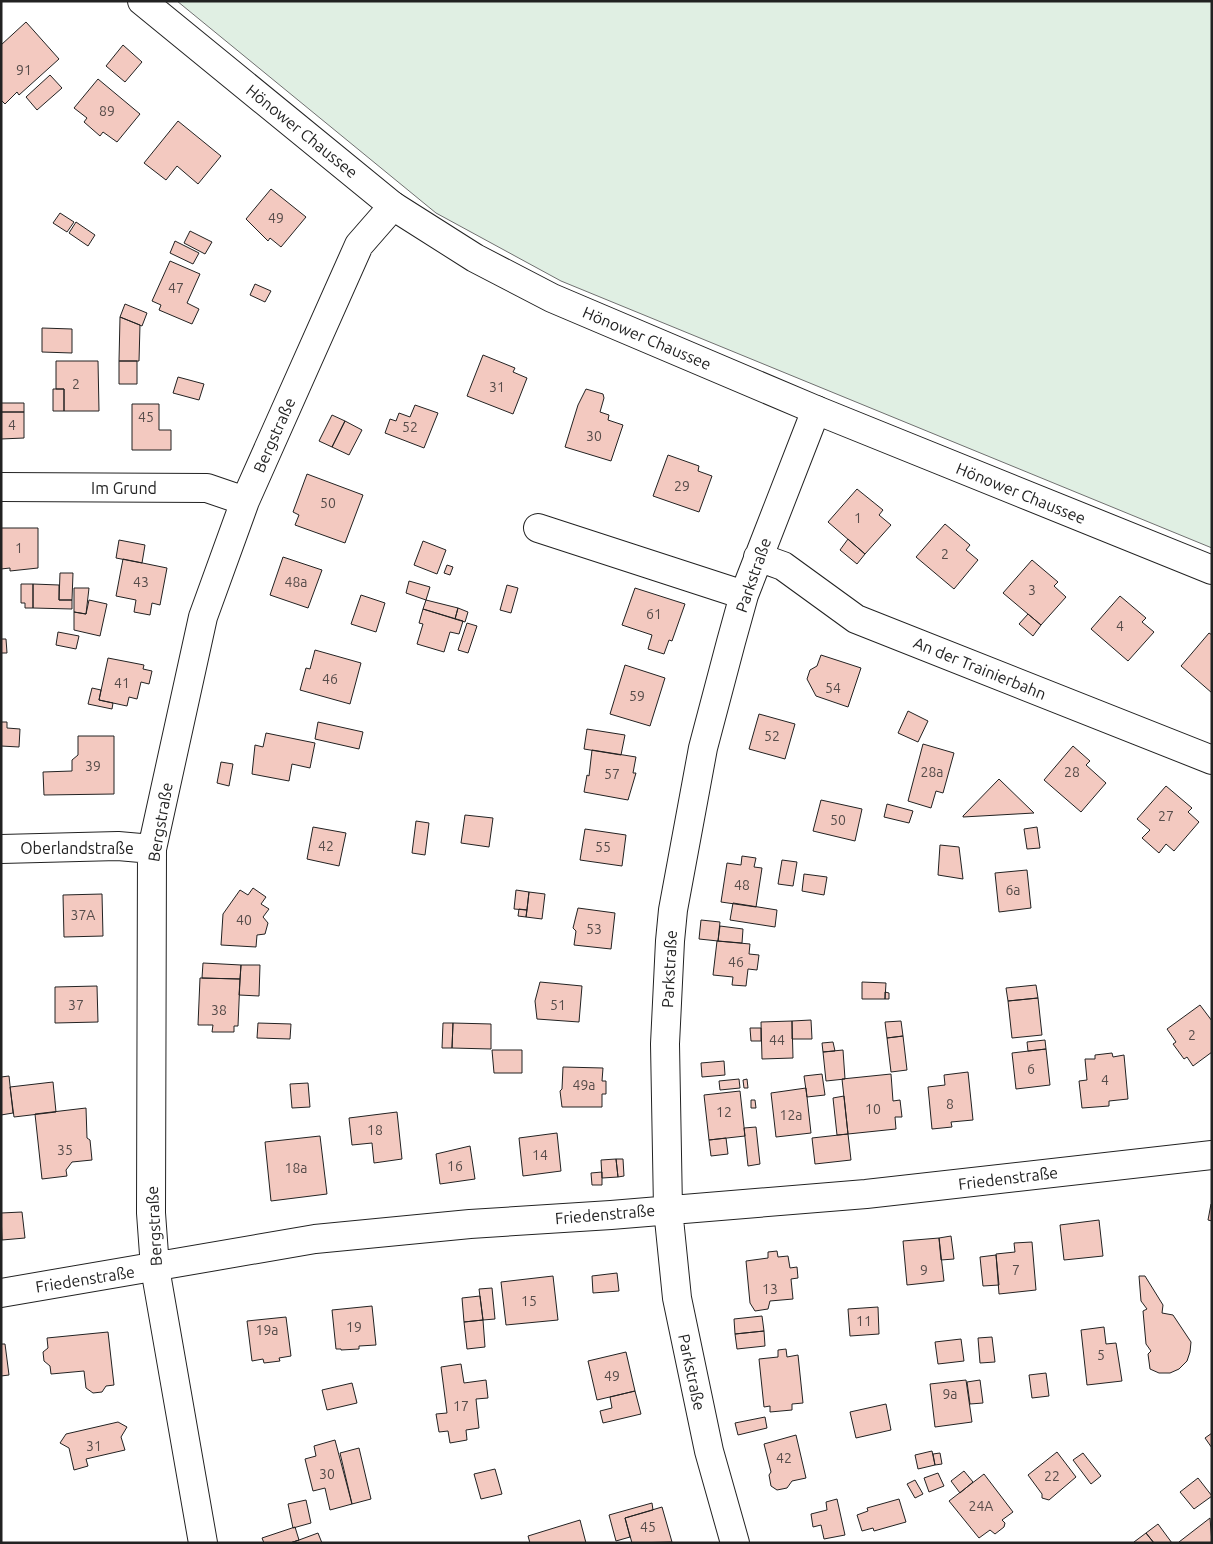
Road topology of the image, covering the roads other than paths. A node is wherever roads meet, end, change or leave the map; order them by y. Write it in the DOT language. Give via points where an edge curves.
graph roads {
  1 [pos="142,1"];
  2 [pos="393,206"];
  3 [pos="816,410"];
  4 [pos="1,487"];
  5 [pos="245,501"];
  6 [pos="538,528"];
  7 [pos="758,557"];
  8 [pos="1212,570"];
  9 [pos="744,595"];
  10 [pos="1212,760"];
  11 [pos="1,849"];
  12 [pos="152,849"];
  13 [pos="1212,1155"];
  14 [pos="668,1209"];
  15 [pos="155,1268"];
  16 [pos="1,1293"];
  17 [pos="203,1543"];
  18 [pos="735,1543"];
  1 -- 2 [label="street, Hönower Chaussee"];
  2 -- 3 [label="street, Hönower Chaussee" via="475,258 552,298"];
  2 -- 5 [label="street, Bergstraße" via="359,245"];
  3 -- 7 [label="street, Parkstraße"];
  3 -- 8 [label="street, Hönower Chaussee"];
  4 -- 5 [label="street, Im Grund" via="207,488"];
  5 -- 12 [label="street, Bergstraße" via="203,617"];
  6 -- 9 [label="street"];
  7 -- 9 [label="street, Parkstraße"];
  7 -- 10 [label="street, An der Trainierbahn" via="782,566 856,619"];
  9 -- 14 [label="street, Parkstraße" via="704,748 673,910 665,1044"];
  11 -- 12 [label="street, Oberlandstraße" via="118,846"];
  12 -- 15 [label="street, Bergstraße" via="151,1213"];
  13 -- 14 [label="street, Friedenstraße" via="866,1194"];
  14 -- 15 [label="street, Friedenstraße" via="315,1239"];
  14 -- 18 [label="street, Parkstraße" via="677,1298 692,1377"];
  15 -- 16 [label="street, Friedenstraße"];
  15 -- 17 [label="street, Bergstraße"];
}
